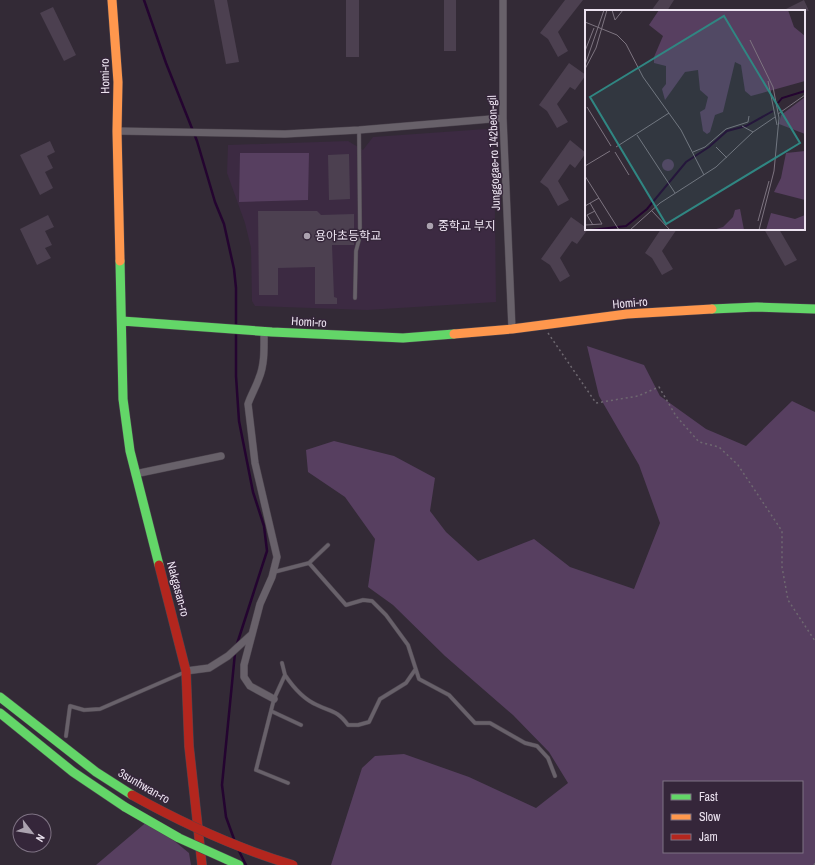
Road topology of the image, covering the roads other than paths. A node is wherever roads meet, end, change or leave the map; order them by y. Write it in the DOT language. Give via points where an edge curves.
graph roads {
  1 [pos="112,0"];
  2 [pos="503,0"];
  3 [pos="503,118"];
  4 [pos="359,130"];
  5 [pos="117,131"];
  6 [pos="355,298"];
  7 [pos="815,309"];
  8 [pos="122,321"];
  9 [pos="512,329"];
  10 [pos="264,332"];
  11 [pos="221,456"];
  12 [pos="135,474"];
  13 [pos="328,545"];
  14 [pos="309,563"];
  15 [pos="274,572"];
  16 [pos="252,634"];
  17 [pos="282,663"];
  18 [pos="414,670"];
  19 [pos="186,671"];
  20 [pos="285,676"];
  21 [pos="0,697"];
  22 [pos="274,699"];
  23 [pos="271,711"];
  24 [pos="0,713"];
  25 [pos="301,725"];
  26 [pos="66,736"];
  27 [pos="555,776"];
  28 [pos="288,783"];
  29 [pos="202,865"];
  30 [pos="239,865"];
  31 [pos="293,865"];
  1 -- 5 [label="main road, Homi-ro" via="118,82"];
  2 -- 3 [label="street, Junggogae-ro 142beon-gil"];
  3 -- 4 [label="street"];
  3 -- 9 [label="street, Junggogae-ro 142beon-gil"];
  4 -- 5 [label="street" via="285,134"];
  4 -- 6 [label="lane" via="360,236 356,251"];
  5 -- 8 [label="main road, Homi-ro"];
  7 -- 9 [label="main road, Homi-ro" via="757,307 627,314"];
  8 -- 10 [label="main road, Homi-ro"];
  8 -- 12 [label="main road, Nakgasan-ro" via="123,399"];
  9 -- 10 [label="main road, Homi-ro" via="403,338"];
  10 -- 15 [label="street" via="264,357 260,378 248,404 255,463 277,557"];
  11 -- 12 [label="street"];
  12 -- 19 [label="main road, Nakgasan-ro"];
  13 -- 14 [label="lane"];
  14 -- 15 [label="lane"];
  14 -- 18 [label="lane" via="346,605 363,600 372,602 386,615 408,645"];
  15 -- 16 [label="street" via="260,604"];
  16 -- 19 [label="street" via="228,656 209,668"];
  16 -- 22 [label="street" via="244,665 244,678 250,686"];
  17 -- 20 [label="lane"];
  18 -- 20 [label="lane" via="406,682 380,699 369,722 358,725 348,724 332,710 317,705 303,696"];
  18 -- 27 [label="lane" via="419,679 449,694 475,723 490,724 525,743 537,746 548,758"];
  19 -- 26 [label="lane" via="100,709 84,710 70,706"];
  19 -- 29 [label="main road, Nakgasan-ro" via="189,746"];
  20 -- 22 [label="lane"];
  21 -- 31 [label="main road, 3sunhwan-ro, bridge" via="96,772 132,795 214,836"];
  22 -- 23 [label="lane"];
  23 -- 25 [label="lane"];
  23 -- 28 [label="lane" via="256,770"];
  24 -- 30 [label="main road, bridge" via="73,772 125,807 179,838"];
}
